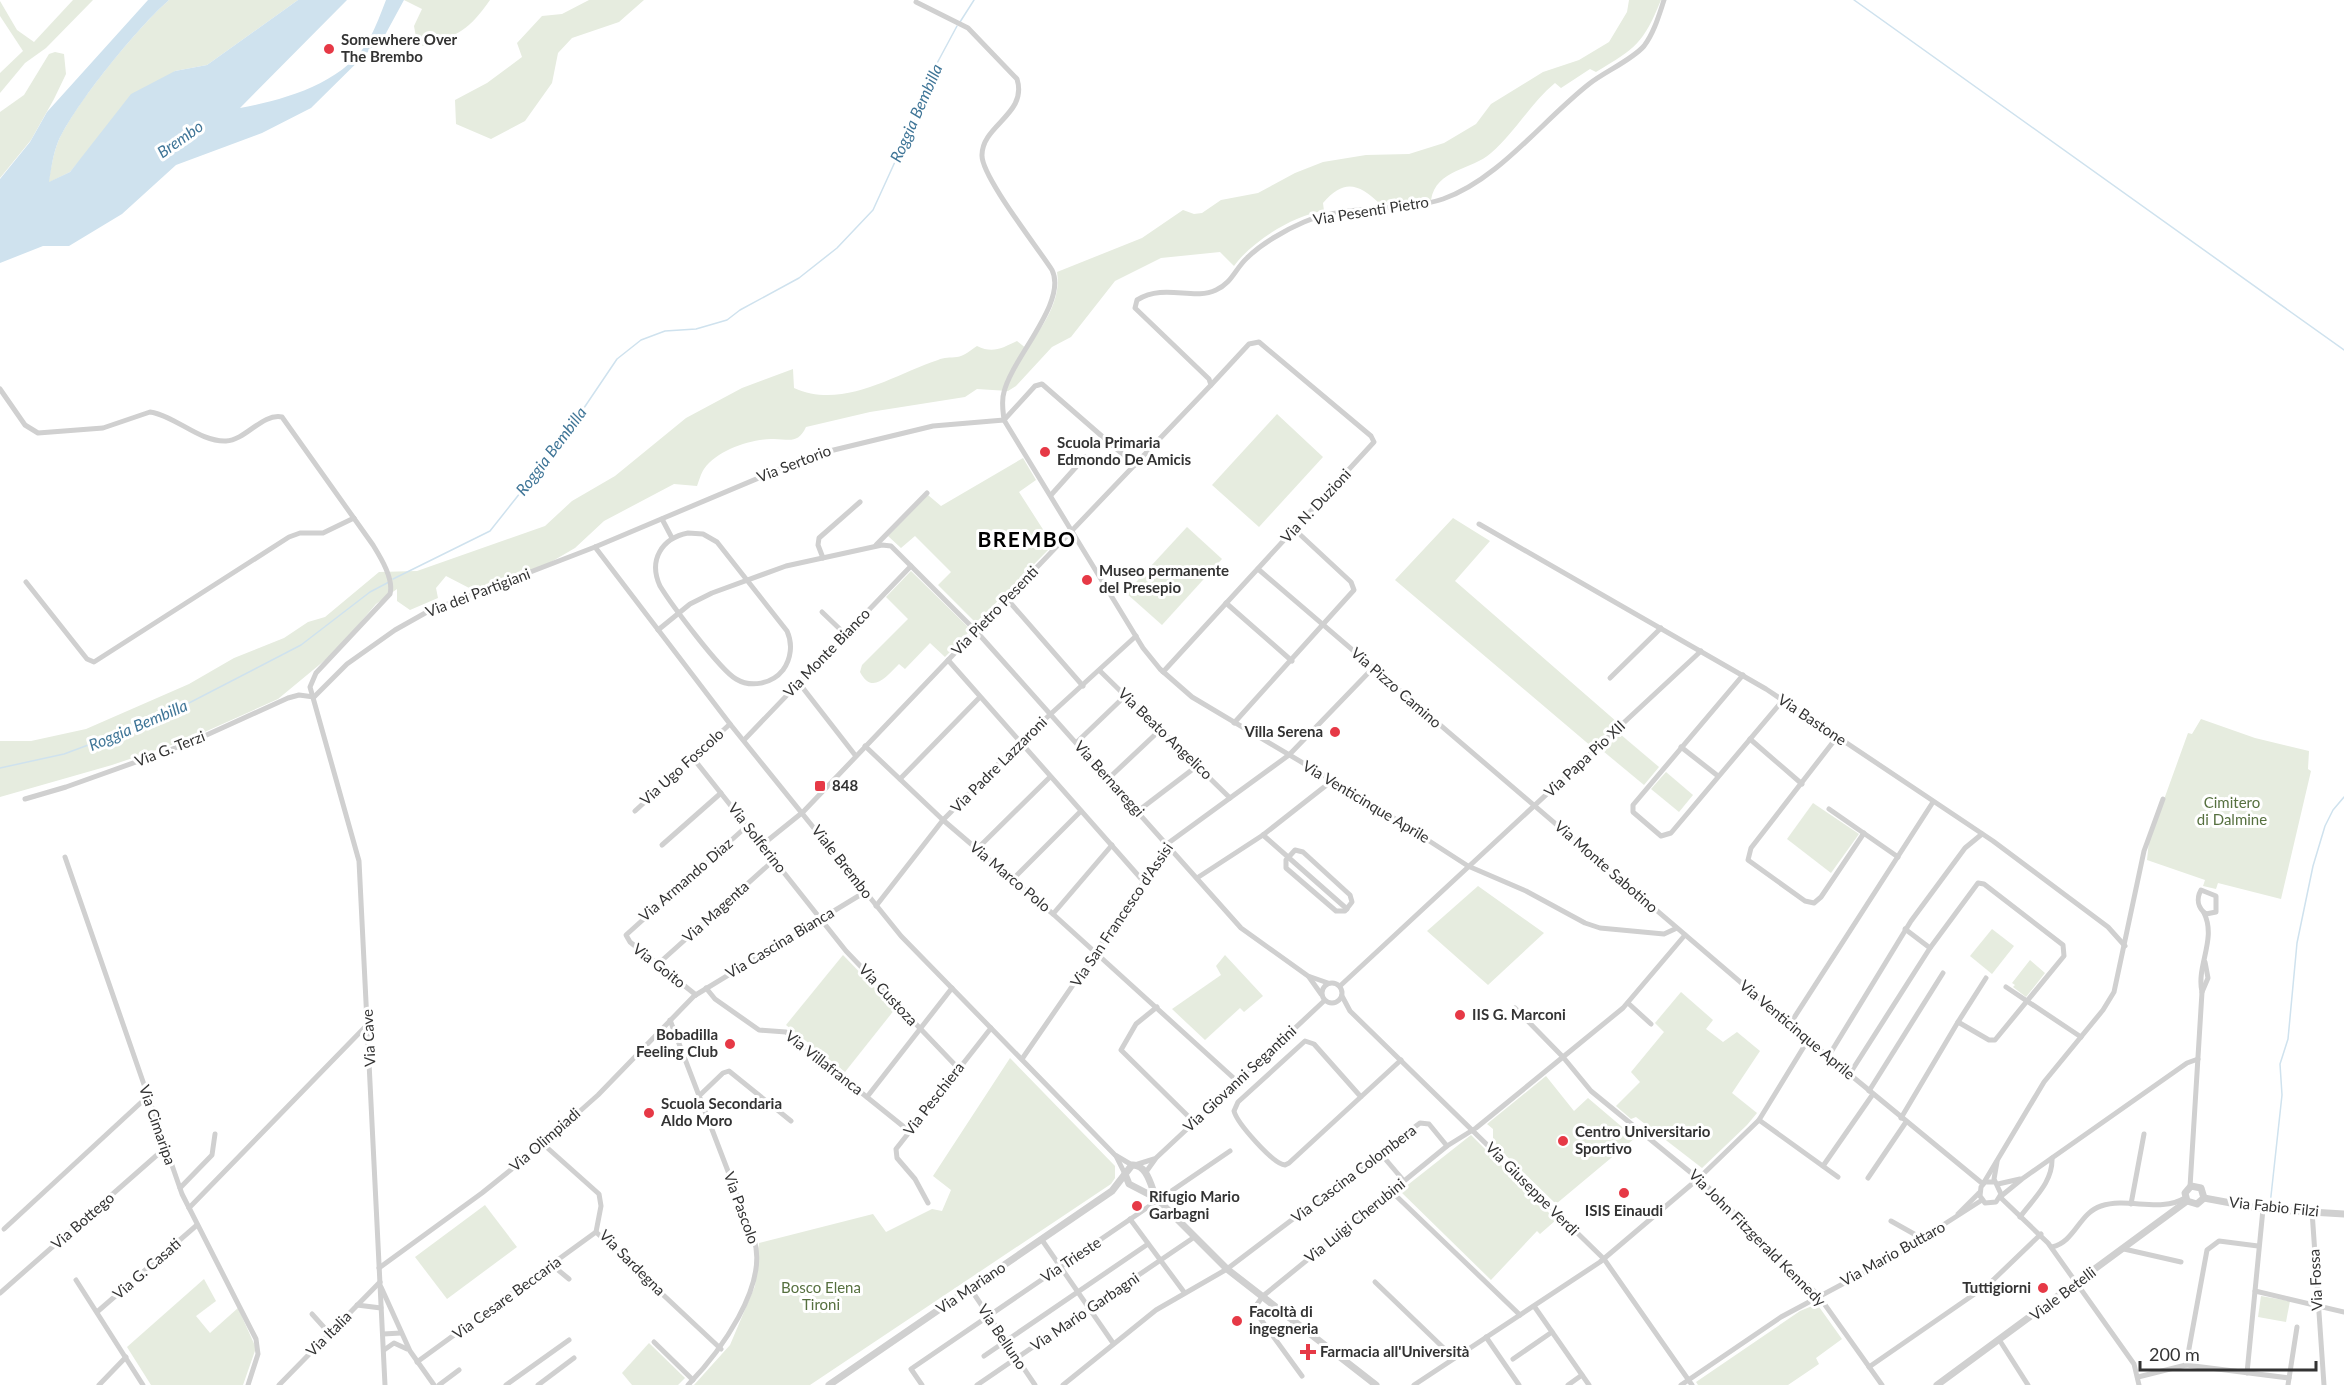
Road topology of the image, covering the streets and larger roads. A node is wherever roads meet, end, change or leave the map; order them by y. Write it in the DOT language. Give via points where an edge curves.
graph roads {
  1 [pos="1665,0"];
  2 [pos="916,2"];
  3 [pos="1211,384"];
  4 [pos="0,389"];
  5 [pos="1004,420"];
  6 [pos="1374,442"];
  7 [pos="1085,457"];
  8 [pos="1135,465"];
  9 [pos="927,493"];
  10 [pos="1051,495"];
  11 [pos="860,502"];
  12 [pos="354,518"];
  13 [pos="662,519"];
  14 [pos="1479,524"];
  15 [pos="1294,529"];
  16 [pos="1073,530"];
  17 [pos="672,538"];
  18 [pos="875,546"];
  19 [pos="595,548"];
  20 [pos="823,558"];
  21 [pos="911,566"];
  22 [pos="1258,569"];
  23 [pos="748,580"];
  24 [pos="26,582"];
  25 [pos="1007,599"];
  26 [pos="1226,603"];
  27 [pos="680,612"];
  28 [pos="822,612"];
  29 [pos="1324,625"];
  30 [pos="1661,628"];
  31 [pos="658,630"];
  32 [pos="976,631"];
  33 [pos="845,634"];
  34 [pos="1136,636"];
  35 [pos="1701,651"];
  36 [pos="948,660"];
  37 [pos="1292,661"];
  38 [pos="1372,668"];
  39 [pos="1100,671"];
  40 [pos="1163,672"];
  41 [pos="1743,675"];
  42 [pos="1610,678"];
  43 [pos="799,682"];
  44 [pos="1083,686"];
  45 [pos="1125,696"];
  46 [pos="314,697"];
  47 [pos="980,697"];
  48 [pos="1783,700"];
  49 [pos="1051,714"];
  50 [pos="1234,723"];
  51 [pos="730,724"];
  52 [pos="1160,729"];
  53 [pos="1837,737"];
  54 [pos="1750,739"];
  55 [pos="744,740"];
  56 [pos="1020,742"];
  57 [pos="1077,742"];
  58 [pos="865,746"];
  59 [pos="1681,747"];
  60 [pos="855,755"];
  61 [pos="1289,755"];
  62 [pos="693,758"];
  63 [pos="1197,766"];
  64 [pos="1718,776"];
  65 [pos="1050,777"];
  66 [pos="1109,778"];
  67 [pos="900,779"];
  68 [pos="1333,780"];
  69 [pos="1802,784"];
  70 [pos="721,793"];
  71 [pos="1230,798"];
  72 [pos="25,799"];
  73 [pos="2163,799"];
  74 [pos="1934,802"];
  75 [pos="1535,806"];
  76 [pos="1829,809"];
  77 [pos="634,811"];
  78 [pos="1081,811"];
  79 [pos="1138,811"];
  80 [pos="802,812"];
  81 [pos="943,820"];
  82 [pos="747,826"];
  83 [pos="1863,833"];
  84 [pos="1982,834"];
  85 [pos="1263,835"];
  86 [pos="662,844"];
  87 [pos="762,844"];
  88 [pos="1167,844"];
  89 [pos="1112,845"];
  90 [pos="977,849"];
  91 [pos="65,857"];
  92 [pos="1288,857"];
  93 [pos="1898,857"];
  94 [pos="774,860"];
  95 [pos="1468,866"];
  96 [pos="1197,878"];
  97 [pos="1013,879"];
  98 [pos="1144,882"];
  99 [pos="865,892"];
  100 [pos="876,906"];
  101 [pos="1347,909"];
  102 [pos="2217,912"];
  103 [pos="2204,913"];
  104 [pos="1053,914"];
  105 [pos="821,920"];
  106 [pos="1677,928"];
  107 [pos="1905,929"];
  108 [pos="2208,931"];
  109 [pos="626,935"];
  110 [pos="1685,935"];
  111 [pos="2125,946"];
  112 [pos="1930,948"];
  113 [pos="1096,952"];
  114 [pos="658,964"];
  115 [pos="1943,973"];
  116 [pos="1308,976"];
  117 [pos="1986,978"];
  118 [pos="1328,983"];
  119 [pos="1340,986"];
  120 [pos="2006,987"];
  121 [pos="706,988"];
  122 [pos="952,988"];
  123 [pos="1321,994"];
  124 [pos="696,995"];
  125 [pos="1342,996"];
  126 [pos="1324,1000"];
  127 [pos="1335,1003"];
  128 [pos="1628,1003"];
  129 [pos="2026,1003"];
  130 [pos="1157,1007"];
  131 [pos="1515,1008"];
  132 [pos="1350,1011"];
  133 [pos="670,1020"];
  134 [pos="1958,1022"];
  135 [pos="369,1023"];
  136 [pos="1652,1024"];
  137 [pos="1790,1024"];
  138 [pos="991,1028"];
  139 [pos="920,1029"];
  140 [pos="2081,1037"];
  141 [pos="1808,1040"];
  142 [pos="1828,1057"];
  143 [pos="1563,1058"];
  144 [pos="1022,1059"];
  145 [pos="2198,1059"];
  146 [pos="1401,1060"];
  147 [pos="958,1068"];
  148 [pos="1850,1075"];
  149 [pos="1238,1082"];
  150 [pos="1871,1093"];
  151 [pos="699,1096"];
  152 [pos="147,1097"];
  153 [pos="867,1097"];
  154 [pos="1361,1097"];
  155 [pos="791,1120"];
  156 [pos="1759,1120"];
  157 [pos="1903,1120"];
  158 [pos="1194,1122"];
  159 [pos="1473,1130"];
  160 [pos="909,1131"];
  161 [pos="215,1134"];
  162 [pos="2144,1134"];
  163 [pos="543,1144"];
  164 [pos="1447,1146"];
  165 [pos="165,1148"];
  166 [pos="1230,1151"];
  167 [pos="1381,1154"];
  168 [pos="1115,1155"];
  169 [pos="1998,1157"];
  170 [pos="1155,1158"];
  171 [pos="2052,1158"];
  172 [pos="1135,1165"];
  173 [pos="1823,1167"];
  174 [pos="1125,1174"];
  175 [pos="1146,1174"];
  176 [pos="1838,1177"];
  177 [pos="1699,1178"];
  178 [pos="1868,1178"];
  179 [pos="2022,1179"];
  180 [pos="1404,1181"];
  181 [pos="1996,1183"];
  182 [pos="1983,1184"];
  183 [pos="1135,1185"];
  184 [pos="2190,1187"];
  185 [pos="180,1188"];
  186 [pos="1112,1191"];
  187 [pos="1391,1191"];
  188 [pos="1979,1193"];
  189 [pos="2001,1197"];
  190 [pos="2204,1198"];
  191 [pos="1158,1199"];
  192 [pos="1982,1200"];
  193 [pos="2186,1200"];
  194 [pos="928,1203"];
  195 [pos="2132,1204"];
  196 [pos="189,1208"];
  197 [pos="2263,1209"];
  198 [pos="2312,1211"];
  199 [pos="2344,1214"];
  200 [pos="2020,1216"];
  201 [pos="1130,1219"];
  202 [pos="1953,1220"];
  203 [pos="1891,1221"];
  204 [pos="197,1225"];
  205 [pos="4,1228"];
  206 [pos="596,1232"];
  207 [pos="2041,1234"];
  208 [pos="1193,1238"];
  209 [pos="1923,1239"];
  210 [pos="1042,1240"];
  211 [pos="1148,1244"];
  212 [pos="2258,1246"];
  213 [pos="2052,1248"];
  214 [pos="2124,1249"];
  215 [pos="1604,1259"];
  216 [pos="1161,1261"];
  217 [pos="2181,1262"];
  218 [pos="552,1265"];
  219 [pos="380,1268"];
  220 [pos="1061,1268"];
  221 [pos="1227,1269"];
  222 [pos="76,1280"];
  223 [pos="570,1280"];
  224 [pos="1375,1282"];
  225 [pos="380,1284"];
  226 [pos="2076,1285"];
  227 [pos="970,1288"];
  228 [pos="2255,1291"];
  229 [pos="1184,1292"];
  230 [pos="0,1293"];
  231 [pos="1078,1293"];
  232 [pos="1818,1295"];
  233 [pos="1263,1296"];
  234 [pos="357,1305"];
  235 [pos="1534,1306"];
  236 [pos="2317,1306"];
  237 [pos="381,1308"];
  238 [pos="1089,1309"];
  239 [pos="97,1312"];
  240 [pos="2344,1312"];
  241 [pos="312,1314"];
  242 [pos="1520,1315"];
  243 [pos="988,1316"];
  244 [pos="2297,1327"];
  245 [pos="1552,1332"];
  246 [pos="401,1333"];
  247 [pos="330,1334"];
  248 [pos="383,1334"];
  249 [pos="1486,1337"];
  250 [pos="569,1340"];
  251 [pos="1005,1341"];
  252 [pos="2000,1341"];
  253 [pos="654,1342"];
  254 [pos="1113,1343"];
  255 [pos="721,1349"];
  256 [pos="384,1350"];
  257 [pos="410,1351"];
  258 [pos="984,1356"];
  259 [pos="126,1358"];
  260 [pos="574,1358"];
  261 [pos="1016,1358"];
  262 [pos="1454,1358"];
  263 [pos="1513,1359"];
  264 [pos="417,1362"];
  265 [pos="2186,1365"];
  266 [pos="1869,1366"];
  267 [pos="459,1370"];
  268 [pos="2247,1373"];
  269 [pos="1582,1375"];
  270 [pos="1302,1376"];
  271 [pos="2138,1377"];
  272 [pos="693,1380"];
  273 [pos="1690,1382"];
  274 [pos="2289,1382"];
  275 [pos="1940,1384"];
  276 [pos="99,1385"];
  277 [pos="143,1385"];
  278 [pos="248,1385"];
  279 [pos="279,1385"];
  280 [pos="385,1385"];
  281 [pos="434,1385"];
  282 [pos="439,1385"];
  283 [pos="506,1385"];
  284 [pos="538,1385"];
  285 [pos="688,1385"];
  286 [pos="830,1385"];
  287 [pos="922,1385"];
  288 [pos="977,1385"];
  289 [pos="1035,1385"];
  290 [pos="1063,1385"];
  291 [pos="1376,1385"];
  292 [pos="1414,1385"];
  293 [pos="1519,1385"];
  294 [pos="1568,1385"];
  295 [pos="1588,1385"];
  296 [pos="1681,1385"];
  297 [pos="1882,1385"];
  298 [pos="2028,1385"];
  299 [pos="2139,1385"];
  300 [pos="2324,1385"];
  1 -- 3 [label="street, Via Pesenti Pietro" via="1642,48 1586,87 1468,187 1433,202 1306,221 1251,255 1230,282 1217,290 1165,291 1137,300 1135,308"];
  2 -- 5 [label="street" via="967,27 1011,70 1018,82 1017,100 987,139 982,158 1052,270 1056,286 1007,382 1002,401"];
  3 -- 6 [label="street, Via Pietro Pesenti" via="1249,344 1259,342"];
  3 -- 8 [label="street, Via Pietro Pesenti"];
  4 -- 12 [label="street" via="25,425 40,434 97,429 150,412 228,441 270,418 280,417"];
  5 -- 8 [label="street" via="1035,386 1042,384"];
  5 -- 10 [label="street, Via Venticinque Aprile"];
  5 -- 13 [label="street, Via Sertorio" via="933,426 823,451"];
  6 -- 15 [label="street, Via N. Duzioni"];
  7 -- 10 [label="street"];
  8 -- 16 [label="street, Via Pietro Pesenti"];
  9 -- 18 [label="street"];
  10 -- 16 [label="street, Via Venticinque Aprile"];
  11 -- 20 [label="street" via="819,538"];
  12 -- 24 [label="street" via="323,533 289,537 94,662"];
  12 -- 46 [label="street" via="375,548 389,581 389,595 313,677 310,687"];
  13 -- 17 [label="street"];
  13 -- 19 [label="street, Via Sertorio"];
  14 -- 30 [label="street, Via Bastone"];
  15 -- 22 [label="street, Via N. Duzioni"];
  15 -- 29 [label="street" via="1354,586"];
  16 -- 25 [label="street, Via Pietro Pesenti"];
  16 -- 34 [label="street, Via Venticinque Aprile"];
  17 -- 23 [label="street" via="694,532 709,536 721,545"];
  17 -- 27 [label="street" via="659,550 656,574 661,588"];
  18 -- 20 [label="street"];
  18 -- 21 [label="street, Via Bernareggi" via="891,546"];
  19 -- 31 [label="street, Viale Brembo"];
  19 -- 46 [label="street, Via dei Partigiani" via="454,600 412,620 347,664"];
  20 -- 23 [label="street"];
  21 -- 32 [label="street, Via Bernareggi"];
  21 -- 33 [label="street, Via Monte Bianco"];
  22 -- 26 [label="street, Via N. Duzioni"];
  22 -- 29 [label="street, Via Pizzo Camino"];
  23 -- 27 [label="street" via="702,597"];
  23 -- 27 [label="street" via="790,639 787,663 772,680 753,684 735,678"];
  25 -- 32 [label="street, Via Pietro Pesenti"];
  25 -- 44 [label="street"];
  26 -- 37 [label="street"];
  26 -- 40 [label="street, Via N. Duzioni"];
  27 -- 31 [label="street"];
  28 -- 33 [label="street"];
  29 -- 37 [label="street"];
  29 -- 38 [label="street, Via Pizzo Camino"];
  30 -- 35 [label="street, Via Bastone"];
  30 -- 42 [label="street"];
  31 -- 51 [label="street, Viale Brembo"];
  32 -- 36 [label="street, Via Pietro Pesenti"];
  32 -- 49 [label="street, Via Bernareggi"];
  33 -- 43 [label="street, Via Monte Bianco"];
  34 -- 39 [label="street, Via Padre Lazzaroni"];
  34 -- 40 [label="street, Via Venticinque Aprile"];
  35 -- 41 [label="street, Via Bastone"];
  35 -- 75 [label="street, Via Papa Pio XII"];
  36 -- 47 [label="street"];
  36 -- 58 [label="street, Via Pietro Pesenti"];
  37 -- 50 [label="street"];
  38 -- 61 [label="street, Via San Francesco d'Assisi"];
  38 -- 75 [label="street, Via Pizzo Camino"];
  39 -- 44 [label="street, Via Padre Lazzaroni"];
  39 -- 45 [label="street, Via Beato Angelico"];
  40 -- 50 [label="street, Via Venticinque Aprile" via="1192,697"];
  41 -- 48 [label="street, Via Bastone"];
  41 -- 59 [label="street"];
  43 -- 55 [label="street, Via Monte Bianco"];
  43 -- 60 [label="street"];
  44 -- 49 [label="street, Via Padre Lazzaroni"];
  45 -- 52 [label="street, Via Beato Angelico"];
  45 -- 57 [label="street"];
  46 -- 72 [label="street, Via G. Terzi" via="288,698 163,752"];
  46 -- 135 [label="street, Via Cave" via="358,852"];
  47 -- 56 [label="street"];
  47 -- 67 [label="street"];
  48 -- 53 [label="street, Via Bastone"];
  48 -- 54 [label="street"];
  49 -- 56 [label="street, Via Padre Lazzaroni"];
  49 -- 57 [label="street, Via Bernareggi"];
  50 -- 61 [label="street, Via Venticinque Aprile"];
  51 -- 55 [label="street, Viale Brembo"];
  51 -- 62 [label="street, Via Ugo Foscolo"];
  52 -- 63 [label="street, Via Beato Angelico"];
  52 -- 66 [label="street"];
  53 -- 69 [label="street"];
  53 -- 74 [label="street, Via Bastone"];
  54 -- 64 [label="street"];
  54 -- 69 [label="street"];
  55 -- 80 [label="street, Viale Brembo"];
  56 -- 65 [label="street"];
  56 -- 81 [label="street, Via Padre Lazzaroni"];
  57 -- 66 [label="street, Via Bernareggi"];
  58 -- 60 [label="street, Via Pietro Pesenti"];
  58 -- 67 [label="street, Via Marco Polo"];
  59 -- 64 [label="street"];
  59 -- 64 [label="street" via="1632,807 1660,835 1666,837 1671,833"];
  60 -- 80 [label="street, Via Pietro Pesenti"];
  61 -- 68 [label="street, Via Venticinque Aprile"];
  61 -- 71 [label="street, Via San Francesco d'Assisi"];
  62 -- 70 [label="street, Via Solferino"];
  62 -- 77 [label="street, Via Ugo Foscolo"];
  63 -- 71 [label="street, Via Beato Angelico"];
  63 -- 79 [label="street"];
  65 -- 78 [label="street"];
  65 -- 90 [label="street"];
  66 -- 79 [label="street, Via Bernareggi"];
  67 -- 81 [label="street, Via Marco Polo"];
  68 -- 85 [label="street"];
  68 -- 95 [label="street, Via Venticinque Aprile"];
  69 -- 83 [label="street" via="1750,848 1750,864 1814,903"];
  70 -- 82 [label="street, Via Solferino"];
  70 -- 86 [label="street"];
  71 -- 88 [label="street, Via San Francesco d'Assisi"];
  73 -- 111 [label="street" via="2144,851"];
  74 -- 84 [label="street, Via Bastone"];
  74 -- 93 [label="street"];
  75 -- 95 [label="street, Via Papa Pio XII"];
  75 -- 106 [label="street, Via Monte Sabotino"];
  76 -- 83 [label="street"];
  78 -- 89 [label="street"];
  78 -- 97 [label="street"];
  79 -- 88 [label="street, Via Bernareggi"];
  80 -- 87 [label="street, Via Pietro Pesenti"];
  80 -- 99 [label="street, Viale Brembo"];
  81 -- 90 [label="street, Via Marco Polo"];
  81 -- 100 [label="street, Via Padre Lazzaroni"];
  82 -- 87 [label="street, Via Solferino"];
  82 -- 109 [label="street, Via Armando Diaz"];
  83 -- 93 [label="street"];
  84 -- 107 [label="street" via="1965,848"];
  84 -- 111 [label="street, Via Bastone" via="2108,927"];
  85 -- 92 [label="street"];
  85 -- 96 [label="street"];
  87 -- 94 [label="street, Via Solferino"];
  88 -- 96 [label="street"];
  88 -- 98 [label="street, Via San Francesco d'Assisi"];
  89 -- 98 [label="street"];
  89 -- 104 [label="street"];
  90 -- 97 [label="street, Via Marco Polo"];
  91 -- 152 [label="street, Via Cimaripa"];
  92 -- 101 [label="street"];
  92 -- 101 [label="street" via="1287,869 1336,911"];
  92 -- 101 [label="street" via="1295,850 1303,852 1350,895 1352,902"];
  93 -- 137 [label="street"];
  94 -- 105 [label="street, Via Solferino"];
  94 -- 114 [label="street, Via Magenta"];
  95 -- 106 [label="street, Via Venticinque Aprile" via="1593,927 1664,934"];
  95 -- 119 [label="street"];
  96 -- 116 [label="street" via="1246,933"];
  97 -- 104 [label="street, Via Marco Polo"];
  98 -- 113 [label="street, Via San Francesco d'Assisi"];
  99 -- 100 [label="street, Viale Brembo"];
  99 -- 105 [label="street, Via Cascina Bianca"];
  100 -- 122 [label="street, Viale Brembo"];
  102 -- 103 [label="street"];
  102 -- 103 [label="street" via="2216,896 2203,890 2198,902"];
  102 -- 108 [label="street"];
  103 -- 108 [label="street"];
  104 -- 113 [label="street, Via Marco Polo"];
  105 -- 121 [label="street, Via Cascina Bianca"];
  105 -- 139 [label="street, Via Custoza"];
  106 -- 110 [label="street, Via Venticinque Aprile"];
  107 -- 112 [label="street"];
  107 -- 142 [label="street"];
  108 -- 145 [label="street" via="2200,976"];
  109 -- 114 [label="street, Via Goito" via="628,941"];
  110 -- 128 [label="street"];
  110 -- 137 [label="street, Via Venticinque Aprile"];
  111 -- 140 [label="street" via="2112,996"];
  112 -- 129 [label="street" via="1977,884 1983,883 2065,948 2064,955"];
  112 -- 148 [label="street"];
  113 -- 130 [label="street, Via Marco Polo"];
  113 -- 144 [label="street, Via San Francesco d'Assisi"];
  114 -- 124 [label="street, Via Goito"];
  115 -- 150 [label="street"];
  116 -- 118 [label="street"];
  116 -- 123 [label="street"];
  117 -- 134 [label="street"];
  118 -- 119 [label="street"];
  118 -- 123 [label="street"];
  119 -- 125 [label="street"];
  120 -- 129 [label="street"];
  121 -- 124 [label="street, Via Cascina Bianca"];
  121 -- 153 [label="street, Via Villafranca" via="715,999 759,1030 786,1032"];
  122 -- 138 [label="street, Viale Brembo"];
  122 -- 139 [label="street"];
  123 -- 126 [label="street"];
  124 -- 133 [label="street, Via Olimpiadi"];
  125 -- 127 [label="street"];
  125 -- 132 [label="street, Via Giuseppe Verdi"];
  126 -- 127 [label="street"];
  126 -- 149 [label="street, Via Giovanni Segantini"];
  127 -- 132 [label="street, Via Giuseppe Verdi"];
  128 -- 136 [label="street"];
  128 -- 143 [label="street"];
  129 -- 134 [label="street" via="1993,1041"];
  129 -- 140 [label="street"];
  130 -- 149 [label="street, Via Marco Polo"];
  130 -- 158 [label="street" via="1135,1026 1121,1052"];
  131 -- 143 [label="street"];
  132 -- 146 [label="street, Via Giuseppe Verdi"];
  133 -- 151 [label="street, Via Pascolo"];
  133 -- 163 [label="street, Via Olimpiadi" via="598,1095"];
  134 -- 157 [label="street"];
  135 -- 196 [label="street"];
  135 -- 219 [label="street, Via Cave"];
  137 -- 141 [label="street, Via Venticinque Aprile"];
  138 -- 144 [label="street, Viale Brembo"];
  138 -- 147 [label="street, Via Peschiera"];
  139 -- 147 [label="street, Via Custoza"];
  139 -- 153 [label="street"];
  140 -- 169 [label="street" via="2044,1082"];
  141 -- 142 [label="street, Via Venticinque Aprile"];
  141 -- 156 [label="street"];
  142 -- 148 [label="street, Via Venticinque Aprile"];
  143 -- 159 [label="street"];
  143 -- 177 [label="street, Via John Fitzgerald Kennedy" via="1596,1095"];
  144 -- 168 [label="street, Viale Brembo"];
  145 -- 171 [label="street"];
  145 -- 184 [label="street"];
  146 -- 154 [label="street"];
  146 -- 159 [label="street, Via Giuseppe Verdi"];
  147 -- 160 [label="street, Via Peschiera"];
  148 -- 150 [label="street, Via Venticinque Aprile"];
  149 -- 158 [label="street, Via Giovanni Segantini"];
  150 -- 157 [label="street, Via Venticinque Aprile"];
  150 -- 173 [label="street"];
  151 -- 155 [label="street" via="729,1071"];
  151 -- 255 [label="street, Via Pascolo" via="757,1252 748,1294"];
  152 -- 165 [label="street, Via Cimaripa"];
  152 -- 205 [label="street"];
  153 -- 160 [label="street, Via Villafranca"];
  154 -- 154 [label="street" via="1314,1044 1305,1041 1238,1102 1234,1111 1274,1160 1285,1165"];
  156 -- 173 [label="street"];
  156 -- 177 [label="street"];
  157 -- 178 [label="street"];
  157 -- 182 [label="street, Via Venticinque Aprile"];
  158 -- 170 [label="street, Via Giovanni Segantini"];
  159 -- 164 [label="street"];
  159 -- 215 [label="street, Via Giuseppe Verdi"];
  160 -- 194 [label="street, Via Peschiera" via="896,1154"];
  161 -- 185 [label="street" via="212,1155"];
  162 -- 195 [label="street"];
  163 -- 206 [label="street, Via Sardegna" via="599,1194"];
  163 -- 219 [label="street, Via Olimpiadi"];
  164 -- 167 [label="street, Via Cascina Colombera" via="1423,1122"];
  164 -- 180 [label="street, Via Luigi Cherubini"];
  165 -- 185 [label="street, Via Cimaripa"];
  165 -- 230 [label="street, Via Bottego"];
  166 -- 191 [label="street, Via Trieste"];
  167 -- 180 [label="street"];
  167 -- 221 [label="street, Via Cascina Colombera"];
  168 -- 172 [label="street, Viale Brembo"];
  168 -- 174 [label="street, Viale Brembo"];
  169 -- 181 [label="street"];
  169 -- 182 [label="street"];
  170 -- 172 [label="street, Via Giovanni Segantini"];
  170 -- 175 [label="street, Via Giovanni Segantini"];
  171 -- 179 [label="street"];
  171 -- 200 [label="street" via="2050,1178"];
  172 -- 174 [label="street"];
  172 -- 175 [label="street"];
  173 -- 176 [label="street"];
  174 -- 183 [label="street" via="1127,1181"];
  174 -- 186 [label="street, Via Mariano"];
  175 -- 183 [label="street" via="1143,1182"];
  175 -- 191 [label="street"];
  177 -- 215 [label="street"];
  177 -- 232 [label="street, Via John Fitzgerald Kennedy"];
  179 -- 181 [label="street"];
  179 -- 189 [label="street"];
  180 -- 187 [label="street, Via Luigi Cherubini"];
  181 -- 182 [label="street"];
  181 -- 189 [label="street"];
  182 -- 188 [label="street"];
  183 -- 186 [label="street, Via Mariano"];
  183 -- 191 [label="street"];
  184 -- 190 [label="street, Via Fabio Filzi" via="2199,1187"];
  184 -- 193 [label="street"];
  185 -- 196 [label="street, Via Cimaripa"];
  186 -- 210 [label="street, Via Mariano"];
  187 -- 233 [label="street, Via Luigi Cherubini"];
  187 -- 242 [label="street"];
  188 -- 192 [label="street"];
  188 -- 202 [label="street"];
  189 -- 192 [label="street" via="1992,1204"];
  189 -- 200 [label="street"];
  190 -- 193 [label="street, Via Fabio Filzi" via="2197,1204"];
  190 -- 197 [label="street, Via Fabio Filzi"];
  191 -- 201 [label="street, Via Trieste"];
  191 -- 208 [label="street"];
  192 -- 202 [label="street"];
  193 -- 195 [label="street"];
  193 -- 214 [label="street, Viale Betelli"];
  195 -- 213 [label="street" via="2096,1208 2063,1244"];
  196 -- 204 [label="street, Via Cimaripa"];
  197 -- 198 [label="street, Via Fabio Filzi"];
  197 -- 212 [label="street"];
  198 -- 199 [label="street, Via Fabio Filzi"];
  198 -- 236 [label="street, Via Fossa"];
  200 -- 207 [label="street"];
  201 -- 211 [label="street"];
  201 -- 220 [label="street, Via Trieste"];
  202 -- 209 [label="street, Via Mario Buttaro"];
  203 -- 209 [label="street"];
  204 -- 239 [label="street, Via G. Casati"];
  204 -- 278 [label="street, Via Cimaripa" via="257,1341 258,1354"];
  206 -- 218 [label="street, Via Cesare Beccaria"];
  206 -- 255 [label="street, Via Sardegna"];
  207 -- 213 [label="street"];
  207 -- 266 [label="street" via="1992,1281"];
  208 -- 216 [label="street, Via Mario Garbagni"];
  208 -- 221 [label="street"];
  209 -- 232 [label="street, Via Mario Buttaro"];
  210 -- 220 [label="street"];
  210 -- 227 [label="street, Via Mariano"];
  211 -- 216 [label="street"];
  211 -- 231 [label="street, Via Trieste"];
  212 -- 228 [label="street"];
  212 -- 265 [label="street" via="2221,1241 2208,1248"];
  213 -- 226 [label="street"];
  214 -- 217 [label="street"];
  214 -- 226 [label="street, Viale Betelli"];
  215 -- 235 [label="street"];
  215 -- 273 [label="street, Via Giuseppe Verdi"];
  216 -- 229 [label="street"];
  216 -- 238 [label="street, Via Mario Garbagni"];
  218 -- 223 [label="street"];
  218 -- 264 [label="street, Via Cesare Beccaria"];
  219 -- 225 [label="street, Via Cave"];
  220 -- 231 [label="street"];
  220 -- 243 [label="street, Via Trieste"];
  221 -- 229 [label="street, Via Cascina Colombera"];
  221 -- 233 [label="street"];
  222 -- 239 [label="street"];
  224 -- 262 [label="street"];
  225 -- 234 [label="street, Via Italia"];
  225 -- 237 [label="street, Via Cave"];
  225 -- 246 [label="street"];
  226 -- 252 [label="street, Viale Betelli"];
  226 -- 271 [label="street" via="2133,1362"];
  227 -- 243 [label="street, Via Belluno"];
  227 -- 286 [label="street, Via Mariano"];
  228 -- 236 [label="street"];
  228 -- 268 [label="street"];
  229 -- 254 [label="street, Via Cascina Colombera"];
  231 -- 238 [label="street"];
  231 -- 251 [label="street, Via Trieste"];
  232 -- 266 [label="street, Via John Fitzgerald Kennedy"];
  232 -- 273 [label="street, Via Mario Buttaro"];
  233 -- 270 [label="street" via="1255,1307 1257,1314"];
  233 -- 291 [label="street"];
  234 -- 237 [label="street"];
  234 -- 247 [label="street, Via Italia"];
  235 -- 242 [label="street"];
  235 -- 245 [label="street"];
  236 -- 240 [label="street"];
  236 -- 300 [label="street, Via Fossa"];
  237 -- 248 [label="street, Via Cave"];
  238 -- 254 [label="street"];
  238 -- 261 [label="street, Via Mario Garbagni"];
  239 -- 259 [label="street"];
  241 -- 247 [label="street"];
  242 -- 249 [label="street"];
  243 -- 251 [label="street, Via Belluno"];
  243 -- 287 [label="street, Via Trieste" via="911,1369"];
  244 -- 274 [label="street"];
  245 -- 263 [label="street"];
  245 -- 269 [label="street"];
  246 -- 248 [label="street"];
  246 -- 257 [label="street"];
  247 -- 279 [label="street, Via Italia"];
  248 -- 256 [label="street, Via Cave"];
  249 -- 262 [label="street"];
  249 -- 293 [label="street"];
  250 -- 283 [label="street"];
  251 -- 258 [label="street, Via Trieste"];
  251 -- 261 [label="street, Via Belluno"];
  252 -- 275 [label="street, Viale Betelli"];
  252 -- 298 [label="street"];
  253 -- 272 [label="street"];
  254 -- 290 [label="street, Via Cascina Colombera"];
  255 -- 272 [label="street, Via Pascolo"];
  256 -- 257 [label="street" via="394,1343"];
  256 -- 280 [label="street, Via Cave"];
  257 -- 264 [label="street"];
  259 -- 276 [label="street"];
  259 -- 277 [label="street"];
  260 -- 284 [label="street"];
  261 -- 288 [label="street, Via Mario Garbagni"];
  261 -- 289 [label="street, Via Belluno"];
  262 -- 292 [label="street"];
  264 -- 281 [label="street"];
  265 -- 268 [label="street"];
  265 -- 271 [label="street"];
  266 -- 297 [label="street, Via John Fitzgerald Kennedy"];
  267 -- 282 [label="street"];
  268 -- 274 [label="street"];
  269 -- 294 [label="street"];
  269 -- 295 [label="street"];
  271 -- 299 [label="street"];
  272 -- 285 [label="street, Via Pascolo"];
  273 -- 296 [label="street, Via Mario Buttaro"];
}
